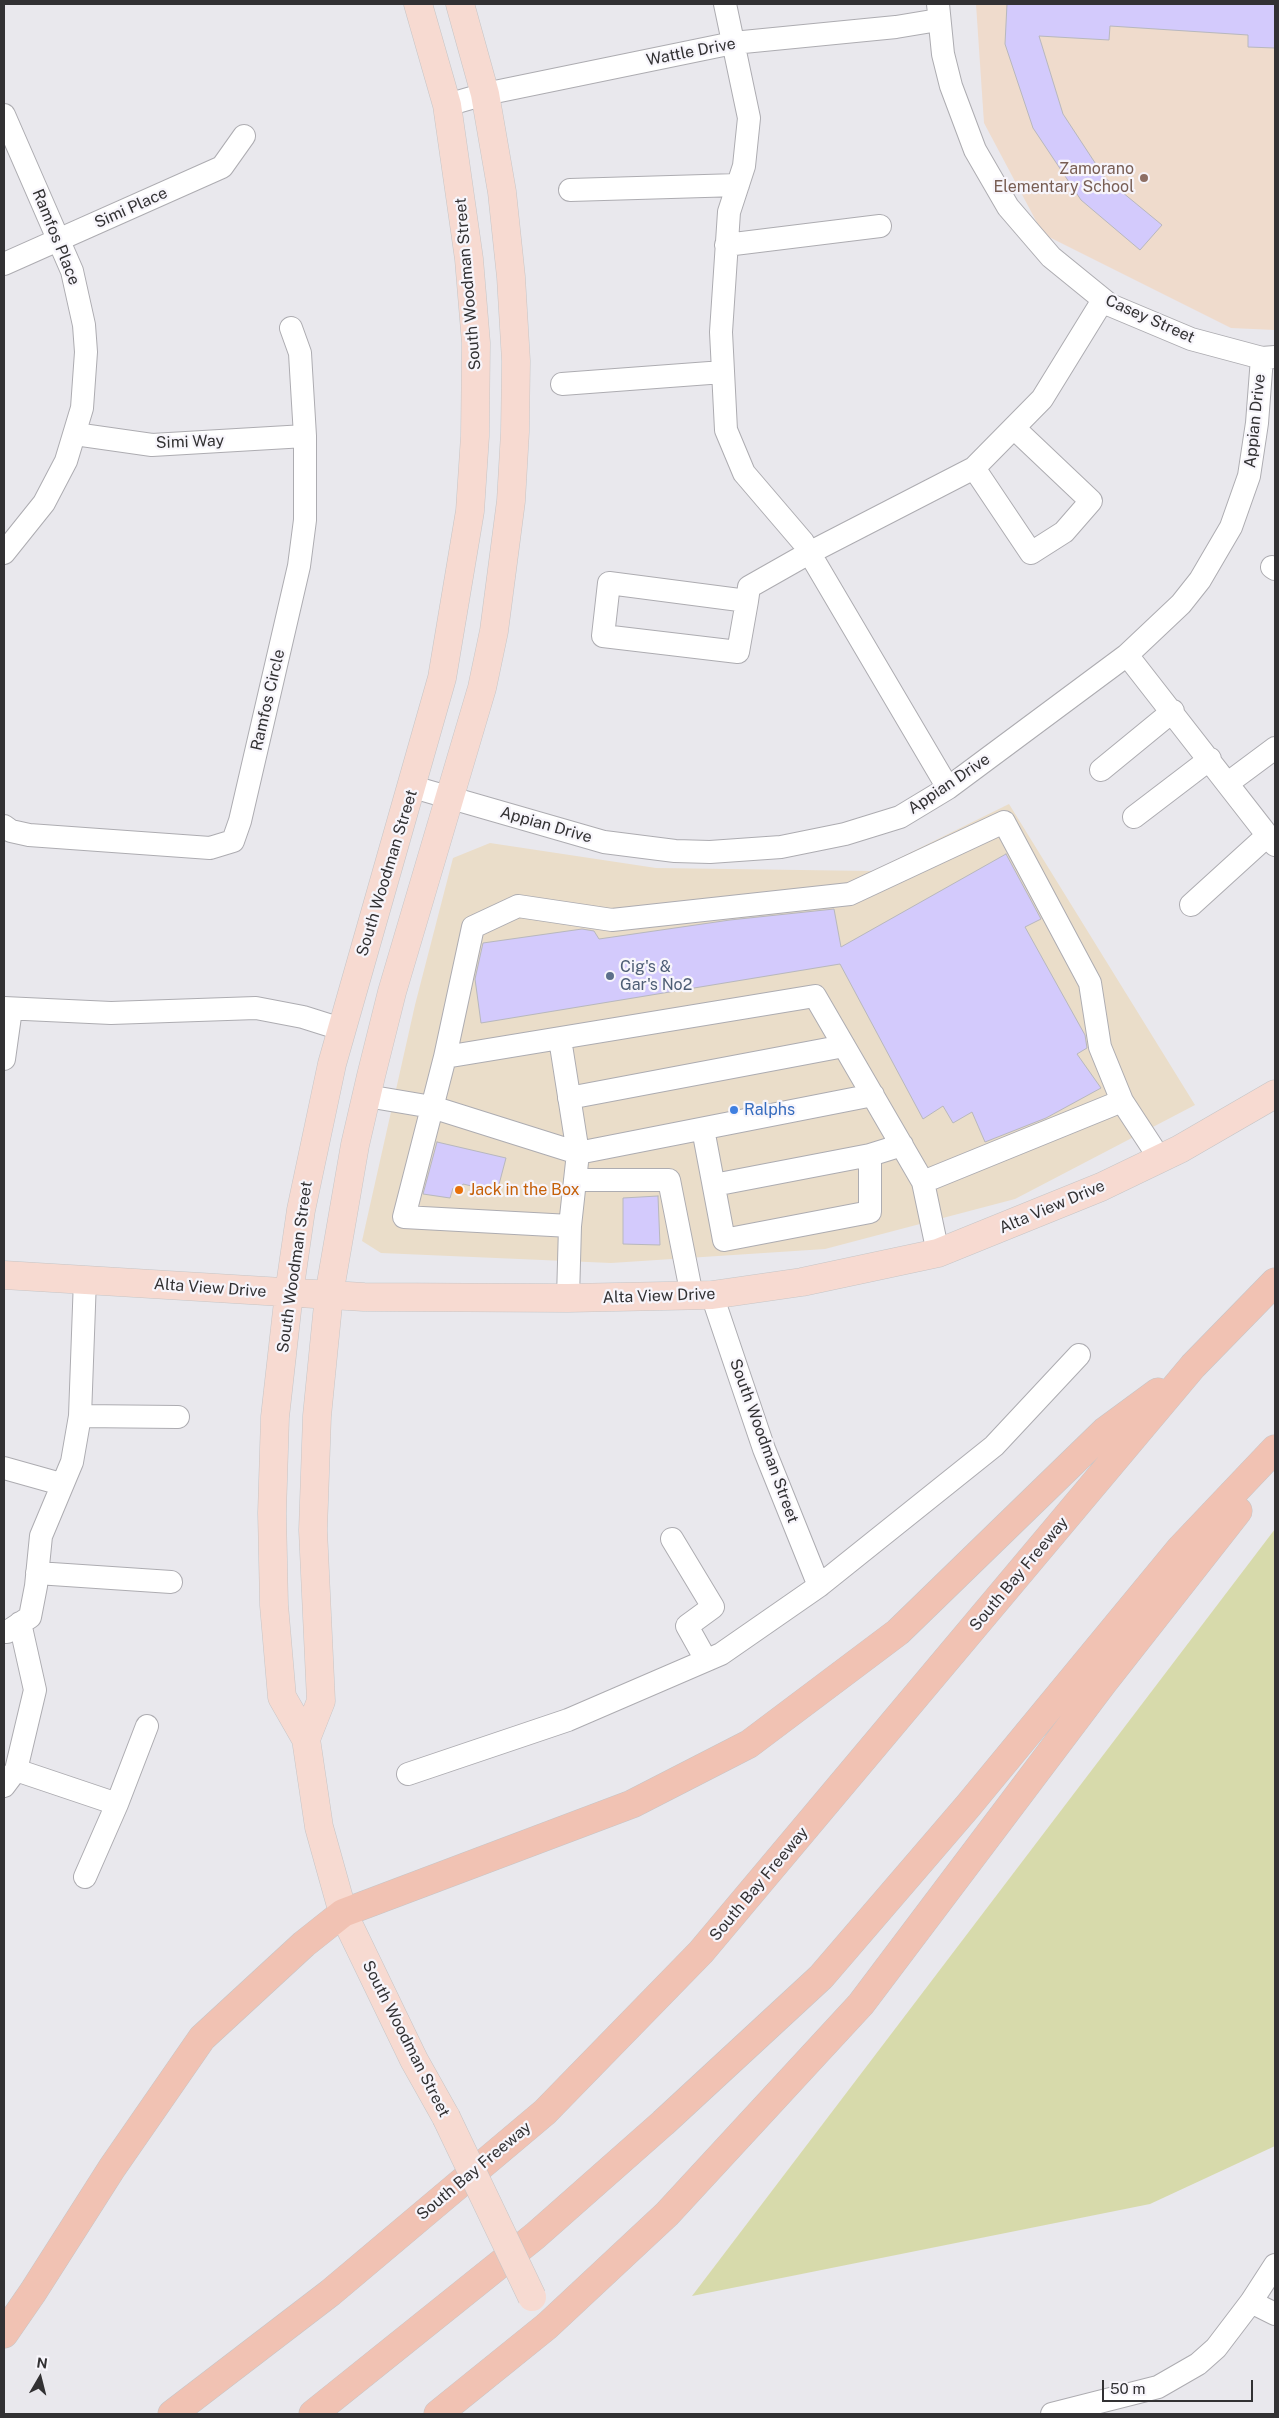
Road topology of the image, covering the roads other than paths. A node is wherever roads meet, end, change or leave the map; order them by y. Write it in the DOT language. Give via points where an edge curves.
graph roads {
  1 [pos="418,4"];
  2 [pos="460,4"];
  3 [pos="725,4"];
  4 [pos="938,12"];
  5 [pos="733,43"];
  6 [pos="485,94"];
  7 [pos="446,105"];
  8 [pos="4,115"];
  9 [pos="244,136"];
  10 [pos="738,185"];
  11 [pos="570,190"];
  12 [pos="880,226"];
  13 [pos="59,240"];
  14 [pos="726,245"];
  15 [pos="4,264"];
  16 [pos="1103,300"];
  17 [pos="291,328"];
  18 [pos="1269,358"];
  19 [pos="723,372"];
  20 [pos="562,384"];
  21 [pos="1014,428"];
  22 [pos="75,434"];
  23 [pos="305,436"];
  24 [pos="974,468"];
  25 [pos="4,553"];
  26 [pos="809,553"];
  27 [pos="746,601"];
  28 [pos="1127,655"];
  29 [pos="1173,711"];
  30 [pos="1275,748"];
  31 [pos="1210,759"];
  32 [pos="1101,770"];
  33 [pos="1228,783"];
  34 [pos="413,787"];
  35 [pos="948,788"];
  36 [pos="450,799"];
  37 [pos="1134,817"];
  38 [pos="4,826"];
  39 [pos="1272,840"];
  40 [pos="1191,905"];
  41 [pos="8,1008"];
  42 [pos="341,1029"];
  43 [pos="560,1038"];
  44 [pos="844,1046"];
  45 [pos="445,1057"];
  46 [pos="4,1059"];
  47 [pos="1275,1094"];
  48 [pos="367,1096"];
  49 [pos="873,1096"];
  50 [pos="569,1098"];
  51 [pos="1122,1101"];
  52 [pos="432,1107"];
  53 [pos="702,1129"];
  54 [pos="902,1145"];
  55 [pos="578,1152"];
  56 [pos="870,1155"];
  57 [pos="1160,1159"];
  58 [pos="575,1180"];
  59 [pos="923,1182"];
  60 [pos="714,1185"];
  61 [pos="570,1226"];
  62 [pos="938,1253"];
  63 [pos="4,1275"];
  64 [pos="85,1279"];
  65 [pos="1275,1282"];
  66 [pos="289,1293"];
  67 [pos="329,1295"];
  68 [pos="702,1296"];
  69 [pos="568,1298"];
  70 [pos="1079,1355"];
  71 [pos="1194,1366"];
  72 [pos="80,1416"];
  73 [pos="178,1417"];
  74 [pos="1275,1449"];
  75 [pos="1275,1464"];
  76 [pos="4,1468"];
  77 [pos="61,1484"];
  78 [pos="672,1539"];
  79 [pos="37,1573"];
  80 [pos="171,1582"];
  81 [pos="819,1586"];
  82 [pos="12,1628"];
  83 [pos="706,1660"];
  84 [pos="147,1726"];
  85 [pos="306,1739"];
  86 [pos="408,1774"];
  87 [pos="10,1778"];
  88 [pos="117,1804"];
  89 [pos="85,1877"];
  90 [pos="343,1913"];
  91 [pos="1275,2265"];
  92 [pos="1251,2302"];
  93 [pos="1275,2314"];
  94 [pos="547,2326"];
  95 [pos="4,2334"];
  96 [pos="172,2414"];
  97 [pos="313,2414"];
  98 [pos="438,2414"];
  99 [pos="1052,2414"];
  1 -- 7 [label="main road, South Woodman Street"];
  2 -- 6 [label="main road, South Woodman Street"];
  3 -- 5 [label="street"];
  4 -- 5 [label="street, Wattle Drive" via="896,27"];
  4 -- 16 [label="street, Casey Street" via="945,62 961,118 990,179 1029,233 1051,257"];
  5 -- 6 [label="street, Wattle Drive"];
  5 -- 10 [label="street" via="749,118 744,166"];
  6 -- 7 [label="street, Wattle Drive"];
  6 -- 36 [label="main road, South Woodman Street" via="502,192 511,277 516,361 515,432 510,510 494,631 480,696"];
  7 -- 34 [label="main road, South Woodman Street" via="469,259 476,343 475,436 470,511 455,612 442,678"];
  8 -- 13 [label="street, Ramfos Place"];
  9 -- 13 [label="street, Simi Place" via="222,167"];
  10 -- 11 [label="street"];
  10 -- 14 [label="street" via="728,212"];
  12 -- 14 [label="street"];
  13 -- 15 [label="street, Simi Place"];
  13 -- 22 [label="street, Ramfos Place" via="72,271 84,325 85,380"];
  14 -- 19 [label="street" via="721,332"];
  16 -- 18 [label="street, Casey Street" via="1191,339"];
  16 -- 21 [label="street" via="1042,400"];
  17 -- 23 [label="street, Ramfos Circle" via="300,353"];
  18 -- 28 [label="street, Appian Drive" via="1249,476 1231,527 1217,554 1181,604"];
  19 -- 20 [label="street"];
  19 -- 26 [label="street" via="726,430 744,474"];
  21 -- 24 [label="street"];
  21 -- 24 [label="street" via="1091,501 1064,532 1031,553"];
  22 -- 23 [label="street, Simi Way" via="152,444"];
  22 -- 25 [label="street, Ramfos Place" via="57,482"];
  23 -- 38 [label="street, Ramfos Circle" via="305,520 299,566 233,841 210,848 29,835"];
  24 -- 26 [label="street"];
  26 -- 27 [label="street" via="749,587"];
  26 -- 35 [label="street"];
  27 -- 27 [label="street" via="609,582 603,636 738,652"];
  28 -- 29 [label="street"];
  28 -- 35 [label="street, Appian Drive"];
  29 -- 31 [label="street"];
  29 -- 32 [label="street"];
  30 -- 33 [label="street"];
  31 -- 33 [label="street"];
  31 -- 37 [label="street"];
  33 -- 39 [label="street"];
  34 -- 36 [label="street, Appian Drive"];
  34 -- 42 [label="main road, South Woodman Street"];
  35 -- 36 [label="street, Appian Drive" via="900,817 845,834 782,847 710,852 604,842"];
  36 -- 48 [label="main road, South Woodman Street" via="392,992"];
  39 -- 40 [label="street"];
  41 -- 42 [label="street" via="111,1013 256,1008 303,1017"];
  41 -- 46 [label="street"];
  42 -- 66 [label="main road, South Woodman Street" via="301,1210"];
  43 -- 44 [label="street" via="815,996"];
  43 -- 45 [label="street"];
  43 -- 50 [label="street"];
  44 -- 49 [label="street"];
  44 -- 50 [label="street"];
  45 -- 51 [label="street" via="474,927 518,906 612,920 850,894 1004,822 1090,983 1100,1046"];
  45 -- 52 [label="street"];
  47 -- 57 [label="main road, Alta View Drive"];
  48 -- 52 [label="street"];
  48 -- 67 [label="main road, South Woodman Street"];
  49 -- 53 [label="street"];
  49 -- 54 [label="street"];
  50 -- 55 [label="street"];
  51 -- 57 [label="street"];
  51 -- 59 [label="street"];
  52 -- 55 [label="street"];
  52 -- 61 [label="street" via="404,1217"];
  53 -- 55 [label="street"];
  53 -- 60 [label="street"];
  54 -- 56 [label="street"];
  54 -- 59 [label="street"];
  55 -- 58 [label="street"];
  56 -- 60 [label="street"];
  56 -- 60 [label="street" via="870,1212 763,1233 724,1240"];
  57 -- 62 [label="main road, Alta View Drive" via="1092,1191"];
  58 -- 61 [label="street"];
  58 -- 68 [label="street, South Woodman Street" via="669,1180"];
  59 -- 62 [label="street"];
  61 -- 69 [label="street"];
  62 -- 68 [label="main road, Alta View Drive" via="802,1282"];
  63 -- 64 [label="main road, Alta View Drive"];
  64 -- 66 [label="main road, Alta View Drive"];
  64 -- 72 [label="street"];
  65 -- 71 [label="highway, South Bay Freeway"];
  66 -- 67 [label="main road, Alta View Drive"];
  66 -- 85 [label="main road, South Woodman Street" via="275,1417 274,1605 282,1697"];
  67 -- 69 [label="main road, Alta View Drive"];
  67 -- 85 [label="main road, South Woodman Street" via="318,1392 313,1530 321,1701"];
  68 -- 69 [label="main road, Alta View Drive"];
  68 -- 81 [label="street, South Woodman Street"];
  70 -- 81 [label="street" via="994,1446"];
  71 -- 90 [label="highway" via="1105,1431 898,1632 749,1744 632,1804"];
  71 -- 96 [label="highway, South Bay Freeway" via="688,1966 545,2112 330,2293"];
  72 -- 73 [label="street"];
  72 -- 77 [label="street" via="72,1462"];
  74 -- 97 [label="highway" via="1180,1549 968,1806 821,1977 536,2236"];
  75 -- 94 [label="highway" via="1103,1684 861,2004 680,2202"];
  76 -- 77 [label="street"];
  77 -- 79 [label="street" via="40,1536"];
  78 -- 83 [label="street" via="713,1607 687,1626"];
  79 -- 80 [label="street"];
  79 -- 82 [label="street" via="30,1617"];
  81 -- 83 [label="street" via="721,1654"];
  82 -- 87 [label="street" via="35,1690"];
  83 -- 86 [label="street" via="568,1720"];
  84 -- 88 [label="street"];
  85 -- 90 [label="main road, South Woodman Street" via="319,1828"];
  87 -- 88 [label="street"];
  88 -- 89 [label="street"];
  90 -- 94 [label="main road, South Woodman Street, bridge"];
  90 -- 95 [label="highway" via="304,1944 202,2038 112,2168"];
  91 -- 92 [label="street"];
  92 -- 93 [label="street"];
  92 -- 99 [label="street" via="1216,2348 1198,2364 1158,2387"];
  94 -- 98 [label="highway"];
}
